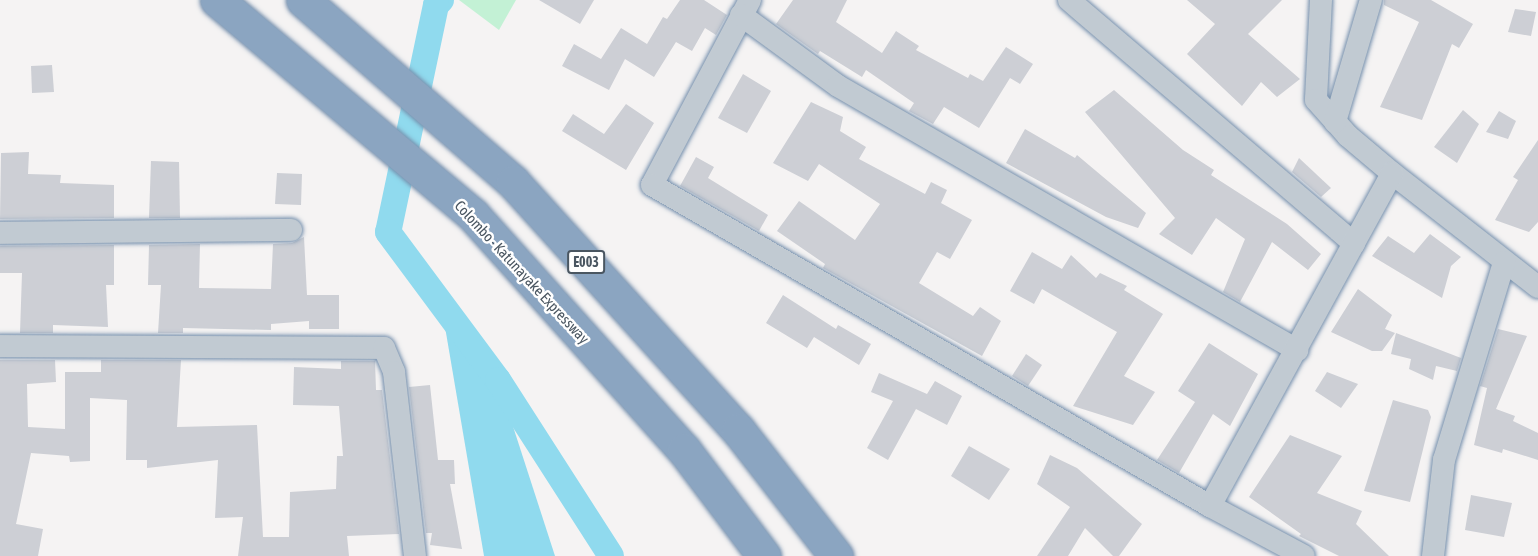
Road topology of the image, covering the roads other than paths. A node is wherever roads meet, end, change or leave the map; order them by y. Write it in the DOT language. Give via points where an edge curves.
graph roads {
  1 [pos="303,0"];
  2 [pos="1069,0"];
  3 [pos="1321,0"];
  4 [pos="1371,0"];
  5 [pos="226,6"];
  6 [pos="746,7"];
  7 [pos="1335,122"];
  8 [pos="1392,173"];
  9 [pos="291,230"];
  10 [pos="0,233"];
  11 [pos="1354,243"];
  12 [pos="1504,262"];
  13 [pos="1538,287"];
  14 [pos="0,346"];
  15 [pos="1297,350"];
  16 [pos="1210,506"];
  17 [pos="415,556"];
  18 [pos="764,556"];
  19 [pos="836,556"];
  20 [pos="1304,556"];
  21 [pos="1433,556"];
  1 -- 19 [label="highway, E003" via="513,182 738,430"];
  2 -- 11 [label="street"];
  3 -- 7 [label="street" via="1316,100"];
  4 -- 7 [label="street"];
  5 -- 18 [label="highway, Colombo - Katunayake Expressway" via="473,216 684,450"];
  6 -- 15 [label="street" via="838,86"];
  6 -- 16 [label="street" via="652,185"];
  7 -- 8 [label="street"];
  8 -- 11 [label="street"];
  8 -- 12 [label="street"];
  9 -- 10 [label="street"];
  11 -- 15 [label="street"];
  12 -- 13 [label="street"];
  12 -- 21 [label="street" via="1444,460"];
  14 -- 17 [label="street" via="384,348 394,372"];
  15 -- 16 [label="street"];
  16 -- 20 [label="street"];
}
